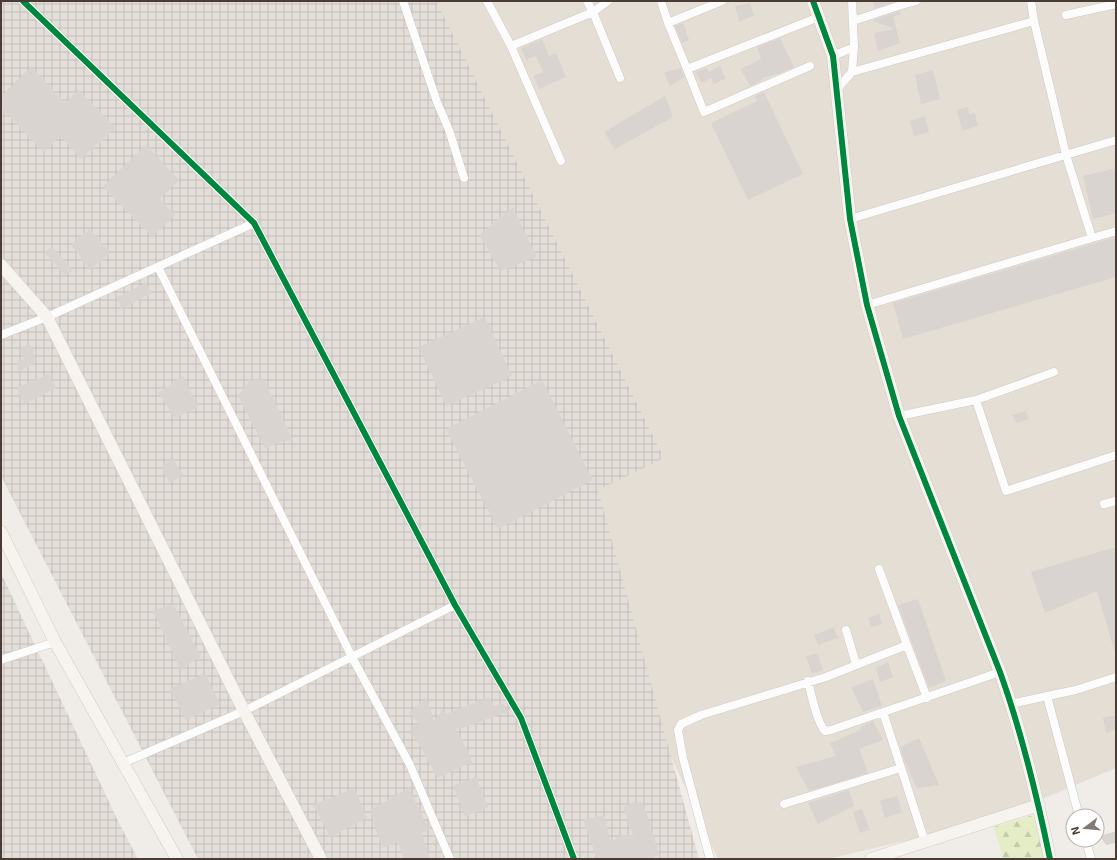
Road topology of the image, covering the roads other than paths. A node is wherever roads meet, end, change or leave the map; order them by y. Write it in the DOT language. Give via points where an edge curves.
graph roads {
  1 [pos="23,1"];
  2 [pos="403,1"];
  3 [pos="487,1"];
  4 [pos="587,1"];
  5 [pos="608,1"];
  6 [pos="661,1"];
  7 [pos="722,1"];
  8 [pos="813,1"];
  9 [pos="852,1"];
  10 [pos="916,1"];
  11 [pos="1031,1"];
  12 [pos="1116,4"];
  13 [pos="593,12"];
  14 [pos="1066,15"];
  15 [pos="819,17"];
  16 [pos="853,21"];
  17 [pos="1034,21"];
  18 [pos="668,23"];
  19 [pos="511,46"];
  20 [pos="854,47"];
  21 [pos="833,56"];
  22 [pos="810,66"];
  23 [pos="688,69"];
  24 [pos="852,72"];
  25 [pos="620,78"];
  26 [pos="837,89"];
  27 [pos="1116,140"];
  28 [pos="1066,155"];
  29 [pos="561,161"];
  30 [pos="464,178"];
  31 [pos="850,219"];
  32 [pos="254,223"];
  33 [pos="1116,231"];
  34 [pos="1092,238"];
  35 [pos="1,265"];
  36 [pos="158,267"];
  37 [pos="867,305"];
  38 [pos="47,316"];
  39 [pos="1,335"];
  40 [pos="1054,372"];
  41 [pos="976,400"];
  42 [pos="899,416"];
  43 [pos="1116,456"];
  44 [pos="1116,501"];
  45 [pos="1104,504"];
  46 [pos="1,532"];
  47 [pos="879,569"];
  48 [pos="455,605"];
  49 [pos="846,630"];
  50 [pos="55,642"];
  51 [pos="907,645"];
  52 [pos="352,657"];
  53 [pos="1,660"];
  54 [pos="856,664"];
  55 [pos="1000,672"];
  56 [pos="1116,677"];
  57 [pos="808,682"];
  58 [pos="1048,696"];
  59 [pos="926,698"];
  60 [pos="1011,704"];
  61 [pos="244,711"];
  62 [pos="883,712"];
  63 [pos="123,763"];
  64 [pos="901,768"];
  65 [pos="784,804"];
  66 [pos="1039,805"];
  67 [pos="1077,808"];
  68 [pos="926,842"];
  69 [pos="1088,848"];
  70 [pos="177,859"];
  71 [pos="321,859"];
  72 [pos="450,859"];
  73 [pos="574,859"];
  74 [pos="710,859"];
  75 [pos="871,859"];
  76 [pos="1050,859"];
  77 [pos="1091,859"];
  1 -- 32 [label="street"];
  2 -- 30 [label="street"];
  3 -- 19 [label="street"];
  4 -- 13 [label="street"];
  5 -- 13 [label="street"];
  6 -- 18 [label="street"];
  7 -- 18 [label="street"];
  8 -- 15 [label="street"];
  9 -- 16 [label="street"];
  10 -- 16 [label="street"];
  11 -- 17 [label="street"];
  12 -- 14 [label="street"];
  13 -- 19 [label="street"];
  13 -- 25 [label="street"];
  15 -- 21 [label="street"];
  15 -- 23 [label="street"];
  16 -- 20 [label="street"];
  17 -- 24 [label="street"];
  17 -- 28 [label="street"];
  18 -- 23 [label="street"];
  19 -- 29 [label="street"];
  20 -- 21 [label="street"];
  20 -- 24 [label="street"];
  21 -- 26 [label="street"];
  22 -- 23 [label="street" via="704,112"];
  24 -- 26 [label="street"];
  26 -- 31 [label="street"];
  27 -- 28 [label="street"];
  28 -- 31 [label="street"];
  28 -- 34 [label="street"];
  31 -- 37 [label="street"];
  32 -- 36 [label="street"];
  32 -- 48 [label="street"];
  33 -- 34 [label="street"];
  34 -- 37 [label="street"];
  35 -- 38 [label="street"];
  36 -- 38 [label="street"];
  36 -- 52 [label="street"];
  37 -- 42 [label="street"];
  38 -- 39 [label="street"];
  38 -- 61 [label="street"];
  40 -- 41 [label="street"];
  41 -- 42 [label="street"];
  41 -- 43 [label="street" via="1006,491"];
  42 -- 55 [label="street"];
  44 -- 45 [label="street"];
  46 -- 50 [label="street"];
  47 -- 51 [label="street"];
  48 -- 52 [label="street"];
  48 -- 73 [label="street" via="521,718"];
  49 -- 54 [label="street"];
  50 -- 53 [label="street"];
  50 -- 63 [label="street"];
  51 -- 54 [label="street"];
  51 -- 59 [label="street"];
  52 -- 61 [label="street"];
  52 -- 72 [label="street" via="410,765"];
  54 -- 57 [label="street"];
  55 -- 59 [label="street"];
  55 -- 60 [label="street"];
  56 -- 58 [label="street"];
  57 -- 62 [label="street" via="819,721 825,731"];
  57 -- 74 [label="street" via="701,715 681,724 678,730 682,758"];
  58 -- 60 [label="street"];
  58 -- 67 [label="street"];
  59 -- 62 [label="street"];
  60 -- 66 [label="street"];
  61 -- 63 [label="street"];
  61 -- 71 [label="street"];
  62 -- 64 [label="street"];
  63 -- 70 [label="street"];
  64 -- 65 [label="street"];
  64 -- 68 [label="street"];
  66 -- 68 [label="street"];
  66 -- 76 [label="street"];
  68 -- 75 [label="street"];
  69 -- 77 [label="street"];
}
